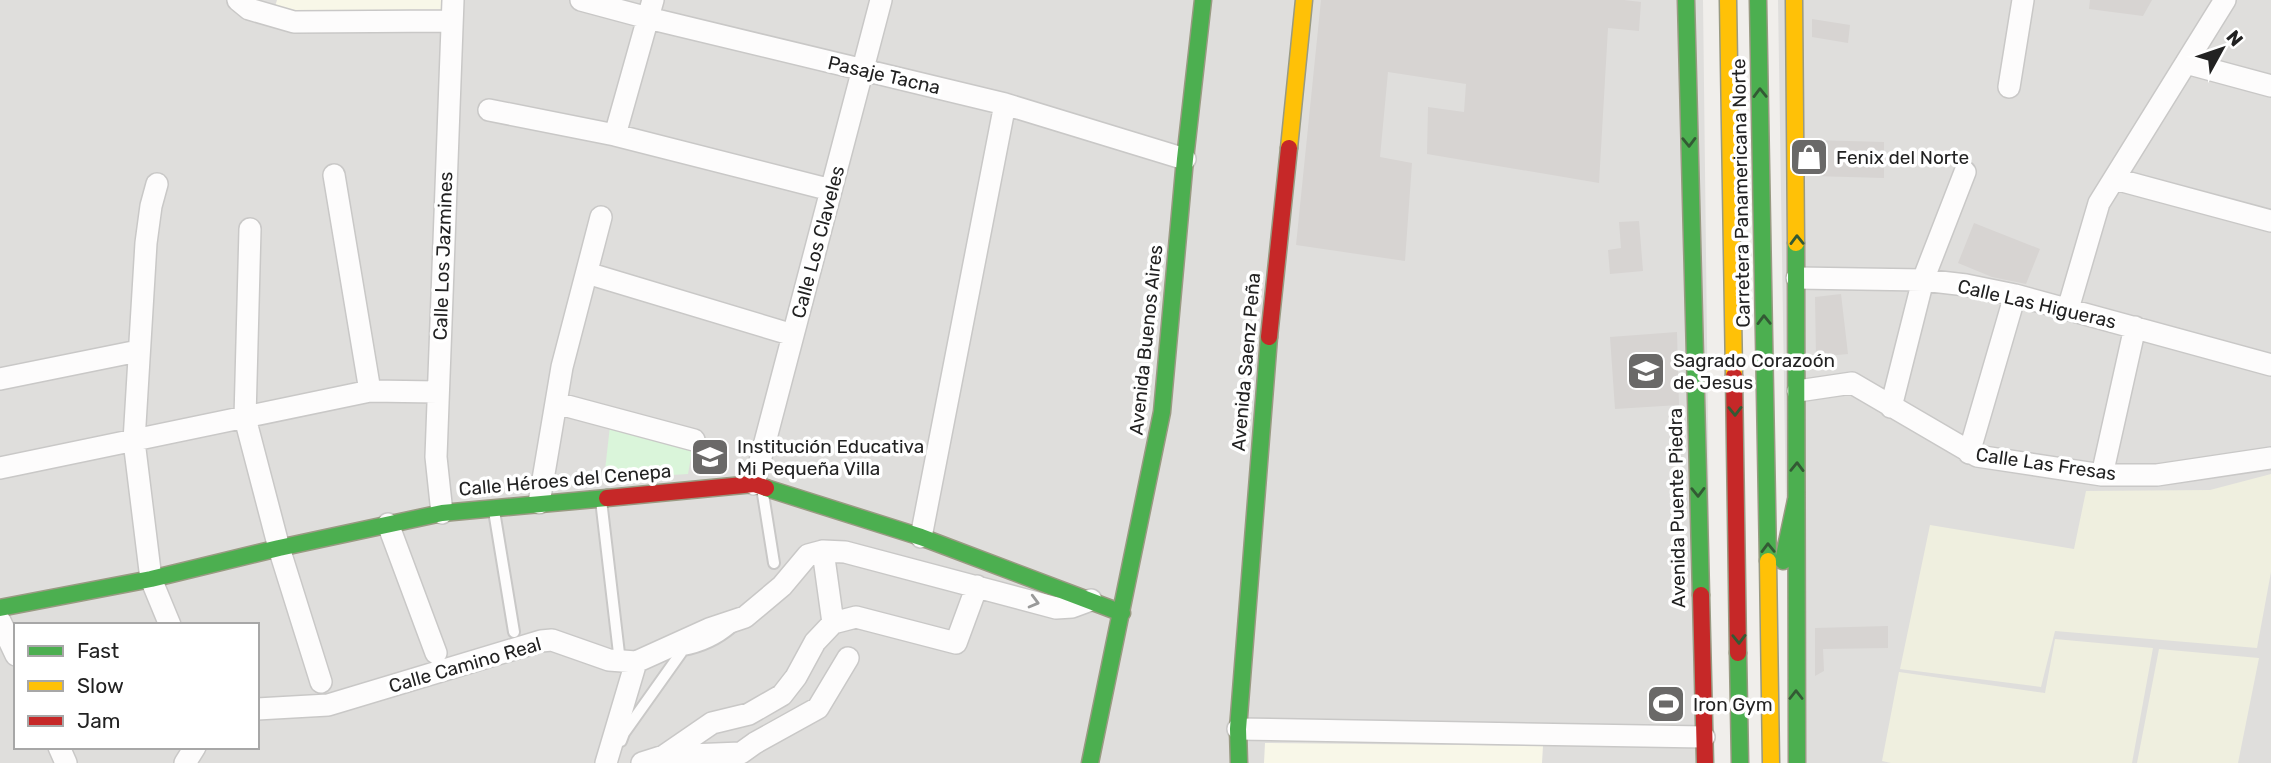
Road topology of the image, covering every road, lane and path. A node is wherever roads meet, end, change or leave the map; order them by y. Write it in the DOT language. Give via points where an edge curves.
graph roads {
  1 [pos="238,0"];
  2 [pos="581,0"];
  3 [pos="881,0"];
  4 [pos="1203,0"];
  5 [pos="1304,0"];
  6 [pos="1686,0"];
  7 [pos="1728,0"];
  8 [pos="1758,0"];
  9 [pos="1794,0"];
  10 [pos="2024,0"];
  11 [pos="2225,0"];
  12 [pos="651,9"];
  13 [pos="452,11"];
  14 [pos="2186,63"];
  15 [pos="863,70"];
  16 [pos="2271,86"];
  17 [pos="2009,87"];
  18 [pos="1005,104"];
  19 [pos="489,110"];
  20 [pos="615,135"];
  21 [pos="1185,159"];
  22 [pos="1965,172"];
  23 [pos="334,175"];
  24 [pos="2115,180"];
  25 [pos="157,184"];
  26 [pos="831,190"];
  27 [pos="601,217"];
  28 [pos="2271,220"];
  29 [pos="250,229"];
  30 [pos="587,273"];
  31 [pos="1797,278"];
  32 [pos="1923,280"];
  33 [pos="2015,295"];
  34 [pos="2068,309"];
  35 [pos="2135,327"];
  36 [pos="793,335"];
  37 [pos="138,351"];
  38 [pos="2271,365"];
  39 [pos="0,379"];
  40 [pos="370,391"];
  41 [pos="1798,391"];
  42 [pos="439,392"];
  43 [pos="556,403"];
  44 [pos="1891,407"];
  45 [pos="245,418"];
  46 [pos="694,440"];
  47 [pos="134,441"];
  48 [pos="1969,453"];
  49 [pos="2271,458"];
  50 [pos="0,468"];
  51 [pos="2102,475"];
  52 [pos="758,485"];
  53 [pos="600,498"];
  54 [pos="1796,500"];
  55 [pos="539,503"];
  56 [pos="494,508"];
  57 [pos="442,513"];
  58 [pos="388,524"];
  59 [pos="921,537"];
  60 [pos="279,548"];
  61 [pos="823,551"];
  62 [pos="774,563"];
  63 [pos="151,579"];
  64 [pos="977,586"];
  65 [pos="1091,600"];
  66 [pos="0,608"];
  67 [pos="1122,614"];
  68 [pos="745,617"];
  69 [pos="0,621"];
  70 [pos="169,623"];
  71 [pos="833,623"];
  72 [pos="514,632"];
  73 [pos="1769,646"];
  74 [pos="14,651"];
  75 [pos="436,653"];
  76 [pos="848,658"];
  77 [pos="628,662"];
  78 [pos="321,682"];
  79 [pos="259,709"];
  80 [pos="1238,729"];
  81 [pos="1704,737"];
  82 [pos="664,756"];
  83 [pos="609,763"];
  84 [pos="642,763"];
  85 [pos="1090,763"];
  86 [pos="1231,763"];
  87 [pos="1239,763"];
  88 [pos="1705,763"];
  89 [pos="1740,763"];
  90 [pos="1771,763"];
  91 [pos="1797,763"];
  1 -- 13 [label="street" via="249,9 294,22"];
  2 -- 12 [label="street, Pasaje Tacna"];
  3 -- 15 [label="street, Calle Los Claveles"];
  4 -- 21 [label="main road, Avenida Buenos Aires"];
  5 -- 80 [label="main road, Avenida Saenz Peña" via="1262,405"];
  6 -- 81 [label="main road, Avenida Puente Piedra, one-way"];
  7 -- 89 [label="main road, Carretera Panamericana Norte, one-way"];
  73 -- 8 [label="main road, Carretera Panamericana Norte, one-way"];
  31 -- 9 [label="main road, one-way"];
  10 -- 17 [label="street"];
  11 -- 14 [label="street"];
  12 -- 15 [label="street, Pasaje Tacna"];
  12 -- 20 [label="street"];
  13 -- 42 [label="street, Calle Los Jazmines"];
  14 -- 16 [label="street"];
  14 -- 24 [label="street"];
  15 -- 18 [label="street, Pasaje Tacna"];
  15 -- 26 [label="street, Calle Los Claveles"];
  18 -- 21 [label="street, Pasaje Tacna"];
  18 -- 59 [label="street"];
  19 -- 20 [label="street"];
  20 -- 26 [label="street"];
  21 -- 67 [label="main road, Avenida Buenos Aires" via="1162,412"];
  22 -- 32 [label="street"];
  23 -- 40 [label="street"];
  24 -- 28 [label="street"];
  24 -- 34 [label="street" via="2099,203"];
  25 -- 37 [label="street" via="146,243"];
  26 -- 36 [label="street, Calle Los Claveles"];
  27 -- 30 [label="street"];
  29 -- 45 [label="street"];
  30 -- 36 [label="street"];
  30 -- 43 [label="street"];
  31 -- 32 [label="street, Calle Las Higueras"];
  31 -- 41 [label="main road"];
  32 -- 33 [label="street, Calle Las Higueras"];
  32 -- 44 [label="street"];
  33 -- 34 [label="street, Calle Las Higueras"];
  33 -- 48 [label="street"];
  34 -- 35 [label="street, Calle Las Higueras"];
  35 -- 38 [label="street, Calle Las Higueras"];
  35 -- 51 [label="street"];
  36 -- 52 [label="street, Calle Los Claveles"];
  37 -- 39 [label="street"];
  37 -- 47 [label="street"];
  40 -- 42 [label="street"];
  40 -- 45 [label="street"];
  41 -- 44 [label="street, Calle Las Fresas" via="1852,383"];
  54 -- 41 [label="main road, one-way"];
  42 -- 57 [label="street, Calle Los Jazmines" via="436,457"];
  43 -- 46 [label="street"];
  43 -- 55 [label="street"];
  44 -- 48 [label="street, Calle Las Fresas"];
  45 -- 47 [label="street"];
  45 -- 60 [label="street"];
  47 -- 50 [label="street"];
  47 -- 63 [label="street"];
  48 -- 51 [label="street, Calle Las Fresas"];
  49 -- 51 [label="street, Calle Las Fresas" via="2157,475"];
  52 -- 53 [label="main road, Calle Héroes del Cenepa"];
  52 -- 59 [label="main road, Calle Héroes del Cenepa"];
  52 -- 62 [label="lane"];
  53 -- 55 [label="main road, Calle Héroes del Cenepa"];
  53 -- 77 [label="lane"];
  54 -- 73 [label="main road"];
  91 -- 54 [label="main road, one-way"];
  55 -- 56 [label="main road, Calle Héroes del Cenepa"];
  56 -- 57 [label="main road, Calle Héroes del Cenepa"];
  56 -- 72 [label="lane"];
  57 -- 58 [label="main road, Calle Héroes del Cenepa"];
  58 -- 60 [label="main road, Calle Héroes del Cenepa"];
  58 -- 75 [label="street"];
  59 -- 65 [label="main road, Calle Héroes del Cenepa"];
  60 -- 63 [label="main road, Calle Héroes del Cenepa"];
  60 -- 78 [label="street"];
  61 -- 64 [label="street" via="845,552"];
  61 -- 68 [label="street" via="808,555 782,586"];
  61 -- 71 [label="street"];
  63 -- 66 [label="main road, Calle Héroes del Cenepa"];
  63 -- 70 [label="street"];
  64 -- 65 [label="street, one-way" via="1056,608"];
  64 -- 71 [label="street" via="956,643 856,617"];
  65 -- 67 [label="main road, Calle Héroes del Cenepa"];
  67 -- 85 [label="main road, Avenida Buenos Aires"];
  68 -- 77 [label="street"];
  68 -- 83 [label="lane" via="723,635 683,650 624,733"];
  69 -- 74 [label="street"];
  71 -- 82 [label="street" via="815,642 782,695 749,714 712,723"];
  73 -- 90 [label="main road, Carretera Panamericana Norte"];
  76 -- 82 [label="street" via="818,708 741,753"];
  77 -- 79 [label="street, Calle Camino Real" via="552,640 541,641 328,705"];
  77 -- 83 [label="street"];
  80 -- 81 [label="street"];
  80 -- 86 [label="main road, Avenida Saenz Peña"];
  80 -- 87 [label="main road, Avenida Saenz Peña"];
  81 -- 88 [label="main road, Avenida Puente Piedra"];
  82 -- 84 [label="street"];
}
